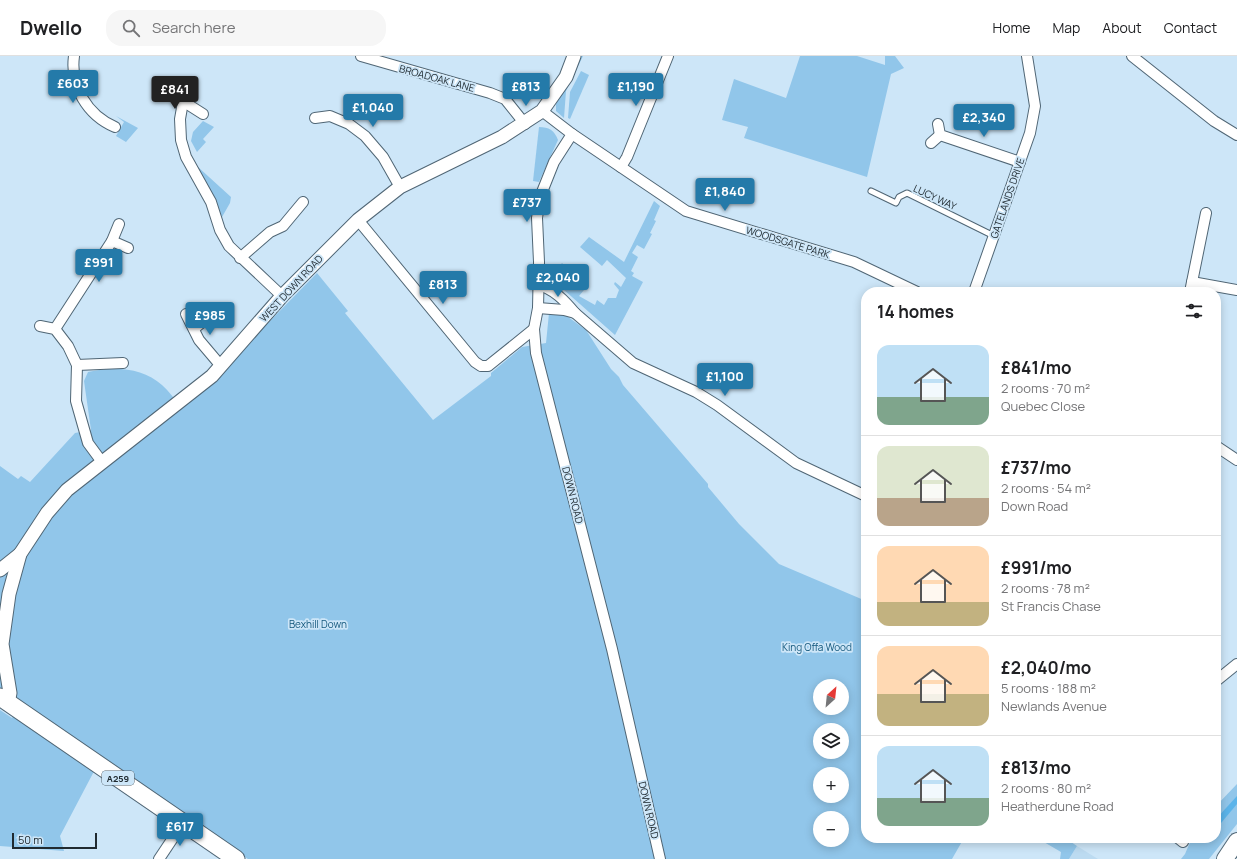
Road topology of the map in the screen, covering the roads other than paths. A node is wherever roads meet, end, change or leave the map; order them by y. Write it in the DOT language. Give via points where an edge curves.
graph roads {
  1 [pos="74,56"];
  2 [pos="361,56"];
  3 [pos="574,56"];
  4 [pos="668,56"];
  5 [pos="1027,56"];
  6 [pos="1132,56"];
  7 [pos="158,86"];
  8 [pos="183,102"];
  9 [pos="542,111"];
  10 [pos="203,114"];
  11 [pos="315,118"];
  12 [pos="525,124"];
  13 [pos="938,124"];
  14 [pos="108,128"];
  15 [pos="572,134"];
  16 [pos="940,135"];
  17 [pos="1237,135"];
  18 [pos="931,143"];
  19 [pos="1020,162"];
  20 [pos="621,167"];
  21 [pos="400,187"];
  22 [pos="872,191"];
  23 [pos="303,202"];
  24 [pos="1206,213"];
  25 [pos="358,220"];
  26 [pos="119,224"];
  27 [pos="994,236"];
  28 [pos="112,241"];
  29 [pos="128,248"];
  30 [pos="240,258"];
  31 [pos="1192,282"];
  32 [pos="538,286"];
  33 [pos="906,287"];
  34 [pos="976,287"];
  35 [pos="1191,287"];
  36 [pos="1220,287"];
  37 [pos="1221,287"];
  38 [pos="1237,290"];
  39 [pos="282,296"];
  40 [pos="538,308"];
  41 [pos="575,313"];
  42 [pos="186,314"];
  43 [pos="206,319"];
  44 [pos="40,326"];
  45 [pos="55,329"];
  46 [pos="194,329"];
  47 [pos="534,329"];
  48 [pos="123,362"];
  49 [pos="77,365"];
  50 [pos="221,366"];
  51 [pos="1221,449"];
  52 [pos="1237,460"];
  53 [pos="102,462"];
  54 [pos="861,494"];
  55 [pos="20,554"];
  56 [pos="0,570"];
  57 [pos="1237,664"];
  58 [pos="1221,677"];
  59 [pos="4,700"];
  60 [pos="183,823"];
  61 [pos="1237,841"];
  62 [pos="159,859"];
  63 [pos="236,859"];
  64 [pos="660,859"];
  65 [pos="1225,859"];
  1 -- 14 [label="street" via="73,68 77,90 92,112"];
  2 -- 12 [label="street, BROADOAK LANE" via="505,99"];
  3 -- 9 [label="street, WEST DOWN ROAD" via="566,77"];
  4 -- 20 [label="street"];
  5 -- 19 [label="street, GATELANDS DRIVE" via="1035,106 1030,133"];
  6 -- 17 [label="street" via="1214,121"];
  7 -- 8 [label="street"];
  8 -- 10 [label="street"];
  8 -- 30 [label="street" via="180,126 186,157 211,202 220,230"];
  9 -- 12 [label="street, WEST DOWN ROAD"];
  9 -- 15 [label="street, WOODSGATE PARK"];
  11 -- 21 [label="street" via="330,116 349,124 365,136 383,157"];
  12 -- 21 [label="street, WEST DOWN ROAD" via="476,151"];
  13 -- 16 [label="street"];
  15 -- 20 [label="street, WOODSGATE PARK"];
  15 -- 32 [label="street, DOWN ROAD" via="554,162 540,197"];
  16 -- 18 [label="street"];
  16 -- 19 [label="street"];
  19 -- 27 [label="street, GATELANDS DRIVE"];
  20 -- 33 [label="street, WOODSGATE PARK" via="686,211 854,262"];
  21 -- 25 [label="street, WEST DOWN ROAD"];
  22 -- 27 [label="lane, LUCY WAY" via="896,203 907,193"];
  23 -- 30 [label="street" via="283,226 270,232"];
  24 -- 31 [label="street"];
  25 -- 39 [label="street, WEST DOWN ROAD"];
  25 -- 47 [label="street" via="475,362 481,366 488,366"];
  26 -- 28 [label="street"];
  27 -- 34 [label="street, GATELANDS DRIVE"];
  28 -- 29 [label="street"];
  28 -- 45 [label="street"];
  30 -- 39 [label="street"];
  31 -- 35 [label="street"];
  31 -- 36 [label="street"];
  32 -- 40 [label="street, DOWN ROAD"];
  32 -- 41 [label="street" via="549,288"];
  37 -- 38 [label="street"];
  39 -- 50 [label="street, WEST DOWN ROAD"];
  40 -- 41 [label="street"];
  40 -- 47 [label="street, DOWN ROAD"];
  41 -- 54 [label="street" via="633,363 696,392 796,463"];
  42 -- 46 [label="street"];
  43 -- 46 [label="street"];
  44 -- 45 [label="street"];
  45 -- 49 [label="street" via="68,346"];
  46 -- 50 [label="street" via="199,340"];
  47 -- 64 [label="street, DOWN ROAD" via="536,353 612,649"];
  48 -- 49 [label="street"];
  49 -- 53 [label="street" via="76,401 88,443"];
  50 -- 53 [label="street, WEST DOWN ROAD" via="192,393"];
  51 -- 52 [label="street"];
  53 -- 55 [label="street, WEST DOWN ROAD" via="67,490 47,513"];
  55 -- 56 [label="street, WEST DOWN ROAD"];
  55 -- 59 [label="street, WEST DOWN ROAD" via="9,594 2,644 10,693"];
  57 -- 58 [label="street"];
  59 -- 60 [label="highway, A259"];
  60 -- 62 [label="street"];
  60 -- 63 [label="highway, A259"];
  61 -- 65 [label="main road"];
}
